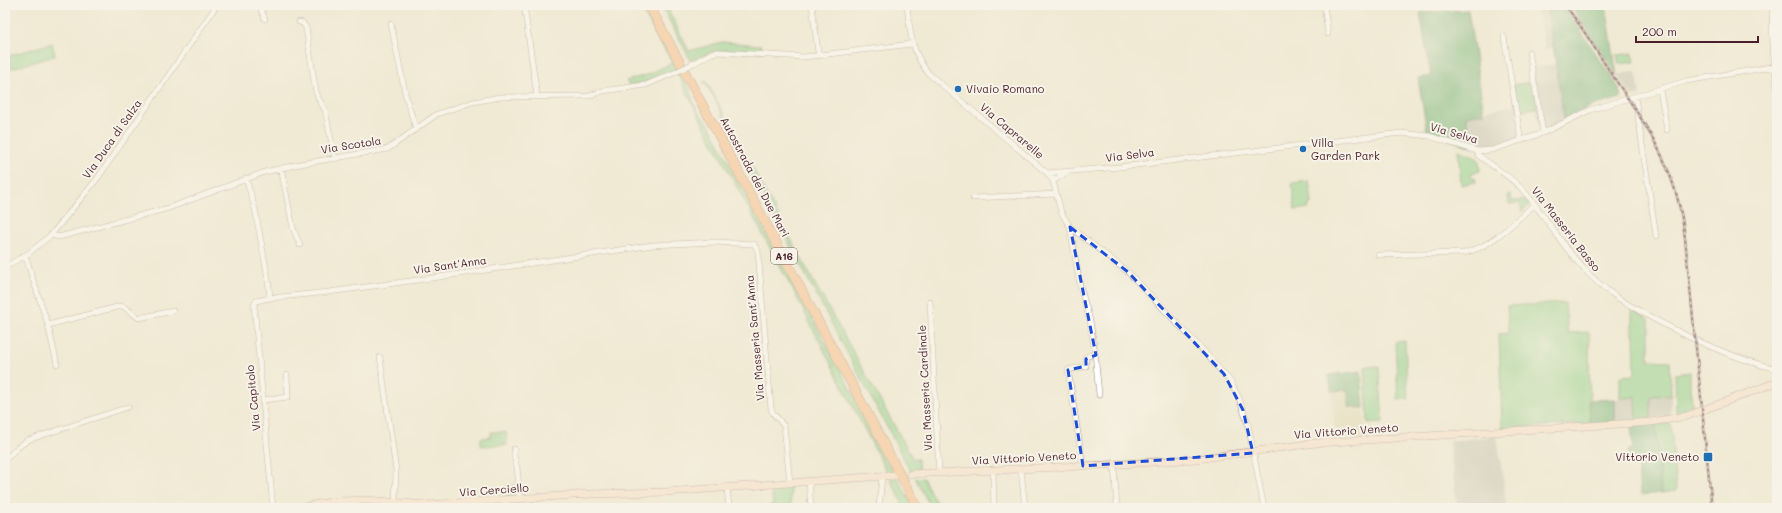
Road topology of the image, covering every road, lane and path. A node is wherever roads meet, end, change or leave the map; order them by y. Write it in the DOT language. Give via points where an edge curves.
graph roads {
  1 [pos="217,5"];
  2 [pos="259,5"];
  3 [pos="524,5"];
  4 [pos="649,5"];
  5 [pos="656,5"];
  6 [pos="812,5"];
  7 [pos="907,5"];
  8 [pos="1324,5"];
  9 [pos="1774,5"];
  10 [pos="265,19"];
  11 [pos="299,22"];
  12 [pos="391,24"];
  13 [pos="1328,34"];
  14 [pos="1504,36"];
  15 [pos="912,44"];
  16 [pos="1529,52"];
  17 [pos="821,56"];
  18 [pos="1776,66"];
  19 [pos="1777,89"];
  20 [pos="1660,90"];
  21 [pos="537,96"];
  22 [pos="1635,97"];
  23 [pos="416,129"];
  24 [pos="1667,130"];
  25 [pos="1543,133"];
  26 [pos="1521,141"];
  27 [pos="1477,152"];
  28 [pos="334,158"];
  29 [pos="281,168"];
  30 [pos="1066,172"];
  31 [pos="1047,173"];
  32 [pos="246,178"];
  33 [pos="1053,181"];
  34 [pos="1056,194"];
  35 [pos="974,198"];
  36 [pos="1535,204"];
  37 [pos="1070,227"];
  38 [pos="51,235"];
  39 [pos="1656,236"];
  40 [pos="754,244"];
  41 [pos="300,245"];
  42 [pos="25,255"];
  43 [pos="1378,255"];
  44 [pos="5,267"];
  45 [pos="270,298"];
  46 [pos="930,302"];
  47 [pos="174,311"];
  48 [pos="48,325"];
  49 [pos="1095,353"];
  50 [pos="380,357"];
  51 [pos="57,364"];
  52 [pos="1777,369"];
  53 [pos="287,375"];
  54 [pos="1777,382"];
  55 [pos="1099,395"];
  56 [pos="263,400"];
  57 [pos="128,407"];
  58 [pos="514,449"];
  59 [pos="1253,452"];
  60 [pos="5,460"];
  61 [pos="1114,465"];
  62 [pos="1083,466"];
  63 [pos="1021,470"];
  64 [pos="993,471"];
  65 [pos="939,473"];
  66 [pos="911,474"];
  67 [pos="896,475"];
  68 [pos="882,476"];
  69 [pos="809,481"];
  70 [pos="790,483"];
  71 [pos="727,487"];
  72 [pos="520,499"];
  73 [pos="506,500"];
  74 [pos="395,504"];
  75 [pos="273,508"];
  76 [pos="300,508"];
  77 [pos="507,508"];
  78 [pos="729,508"];
  79 [pos="811,508"];
  80 [pos="879,508"];
  81 [pos="918,508"];
  82 [pos="925,508"];
  83 [pos="994,508"];
  84 [pos="1025,508"];
  85 [pos="1117,508"];
  86 [pos="1264,508"];
  1 -- 38 [label="street, Via Duca di Salza" via="97,179"];
  2 -- 10 [label="street"];
  3 -- 21 [label="street"];
  4 -- 81 [label="highway, Autostrada dei Due Mari / A16"];
  5 -- 82 [label="highway, Autostrada dei Due Mari / A16"];
  6 -- 17 [label="street" via="817,51"];
  7 -- 15 [label="street, Via Caprarelle"];
  8 -- 13 [label="street"];
  9 -- 18 [label="street" via="1772,19"];
  11 -- 28 [label="street" via="306,28 315,87 325,110"];
  12 -- 23 [label="street" via="406,97"];
  14 -- 26 [label="street"];
  15 -- 17 [label="street, Via Scotola"];
  15 -- 31 [label="street, Via Caprarelle" via="918,59 929,74"];
  16 -- 25 [label="street"];
  17 -- 21 [label="street, Via Scotola, bridge" via="718,52 646,85 602,91 589,96"];
  18 -- 19 [label="street"];
  18 -- 20 [label="street, Via Selva" via="1686,81"];
  20 -- 22 [label="street, Via Selva"];
  20 -- 24 [label="street"];
  21 -- 23 [label="street, Via Scotola" via="487,98 437,114"];
  22 -- 25 [label="street, Via Selva" via="1590,110"];
  22 -- 39 [label="street"];
  23 -- 28 [label="street, Via Scotola" via="388,149"];
  25 -- 26 [label="street, Via Selva"];
  26 -- 27 [label="street, Via Selva"];
  27 -- 30 [label="street, Via Selva" via="1428,136 1401,133"];
  27 -- 36 [label="street, Via Masseria Basso" via="1520,187"];
  28 -- 29 [label="street, Via Scotola"];
  29 -- 32 [label="street, Via Scotola"];
  29 -- 41 [label="street" via="293,228"];
  30 -- 31 [label="street, Via Selva"];
  30 -- 33 [label="street, Via Selva"];
  31 -- 33 [label="street, Via Caprarelle"];
  32 -- 38 [label="street, Via Scotola" via="169,208 59,237"];
  32 -- 45 [label="street" via="255,209"];
  33 -- 34 [label="street"];
  34 -- 35 [label="street"];
  34 -- 37 [label="street" via="1061,212"];
  36 -- 43 [label="street" via="1484,247 1474,251"];
  36 -- 52 [label="street, Via Masseria Basso" via="1583,269 1625,303 1701,343"];
  37 -- 49 [label="street"];
  37 -- 59 [label="street" via="1128,272 1230,381 1248,424"];
  38 -- 42 [label="street, Via Duca di Salza"];
  40 -- 45 [label="street, Via Sant'Anna" via="714,242 653,245 432,278"];
  40 -- 70 [label="street, Via Masseria Sant'Anna" via="758,251 771,408 784,426"];
  42 -- 44 [label="street, Via Duca di Salza"];
  42 -- 48 [label="street"];
  45 -- 56 [label="street, Via Capitolo" via="256,301 254,305"];
  46 -- 65 [label="street, Via Masseria Cardinale"];
  47 -- 48 [label="street" via="139,318 121,306"];
  48 -- 51 [label="street"];
  49 -- 55 [label="street"];
  49 -- 62 [label="street" via="1086,357 1086,366 1068,370"];
  50 -- 74 [label="street" via="396,471"];
  53 -- 56 [label="street" via="287,398"];
  54 -- 59 [label="street, Via Vittorio Veneto" via="1687,416 1663,421 1316,443"];
  56 -- 75 [label="street, Via Capitolo"];
  57 -- 60 [label="street" via="28,440"];
  58 -- 72 [label="street"];
  59 -- 61 [label="street, Via Vittorio Veneto"];
  59 -- 86 [label="street"];
  61 -- 62 [label="street, Via Vittorio Veneto"];
  61 -- 85 [label="street"];
  62 -- 63 [label="street, Via Vittorio Veneto"];
  63 -- 64 [label="street, Via Vittorio Veneto"];
  63 -- 84 [label="street"];
  64 -- 65 [label="street, Via Vittorio Veneto"];
  64 -- 83 [label="street"];
  65 -- 66 [label="street, Via Vittorio Veneto"];
  67 -- 68 [label="street"];
  68 -- 69 [label="street"];
  68 -- 80 [label="street"];
  69 -- 70 [label="street"];
  69 -- 79 [label="street"];
  70 -- 71 [label="street"];
  71 -- 72 [label="street, Via Cerciello"];
  71 -- 78 [label="street"];
  72 -- 73 [label="street, Via Cerciello"];
  73 -- 74 [label="street, Via Cerciello" via="426,505"];
  73 -- 77 [label="street"];
  74 -- 76 [label="street, Via Cerciello" via="367,500 340,501"];
}
